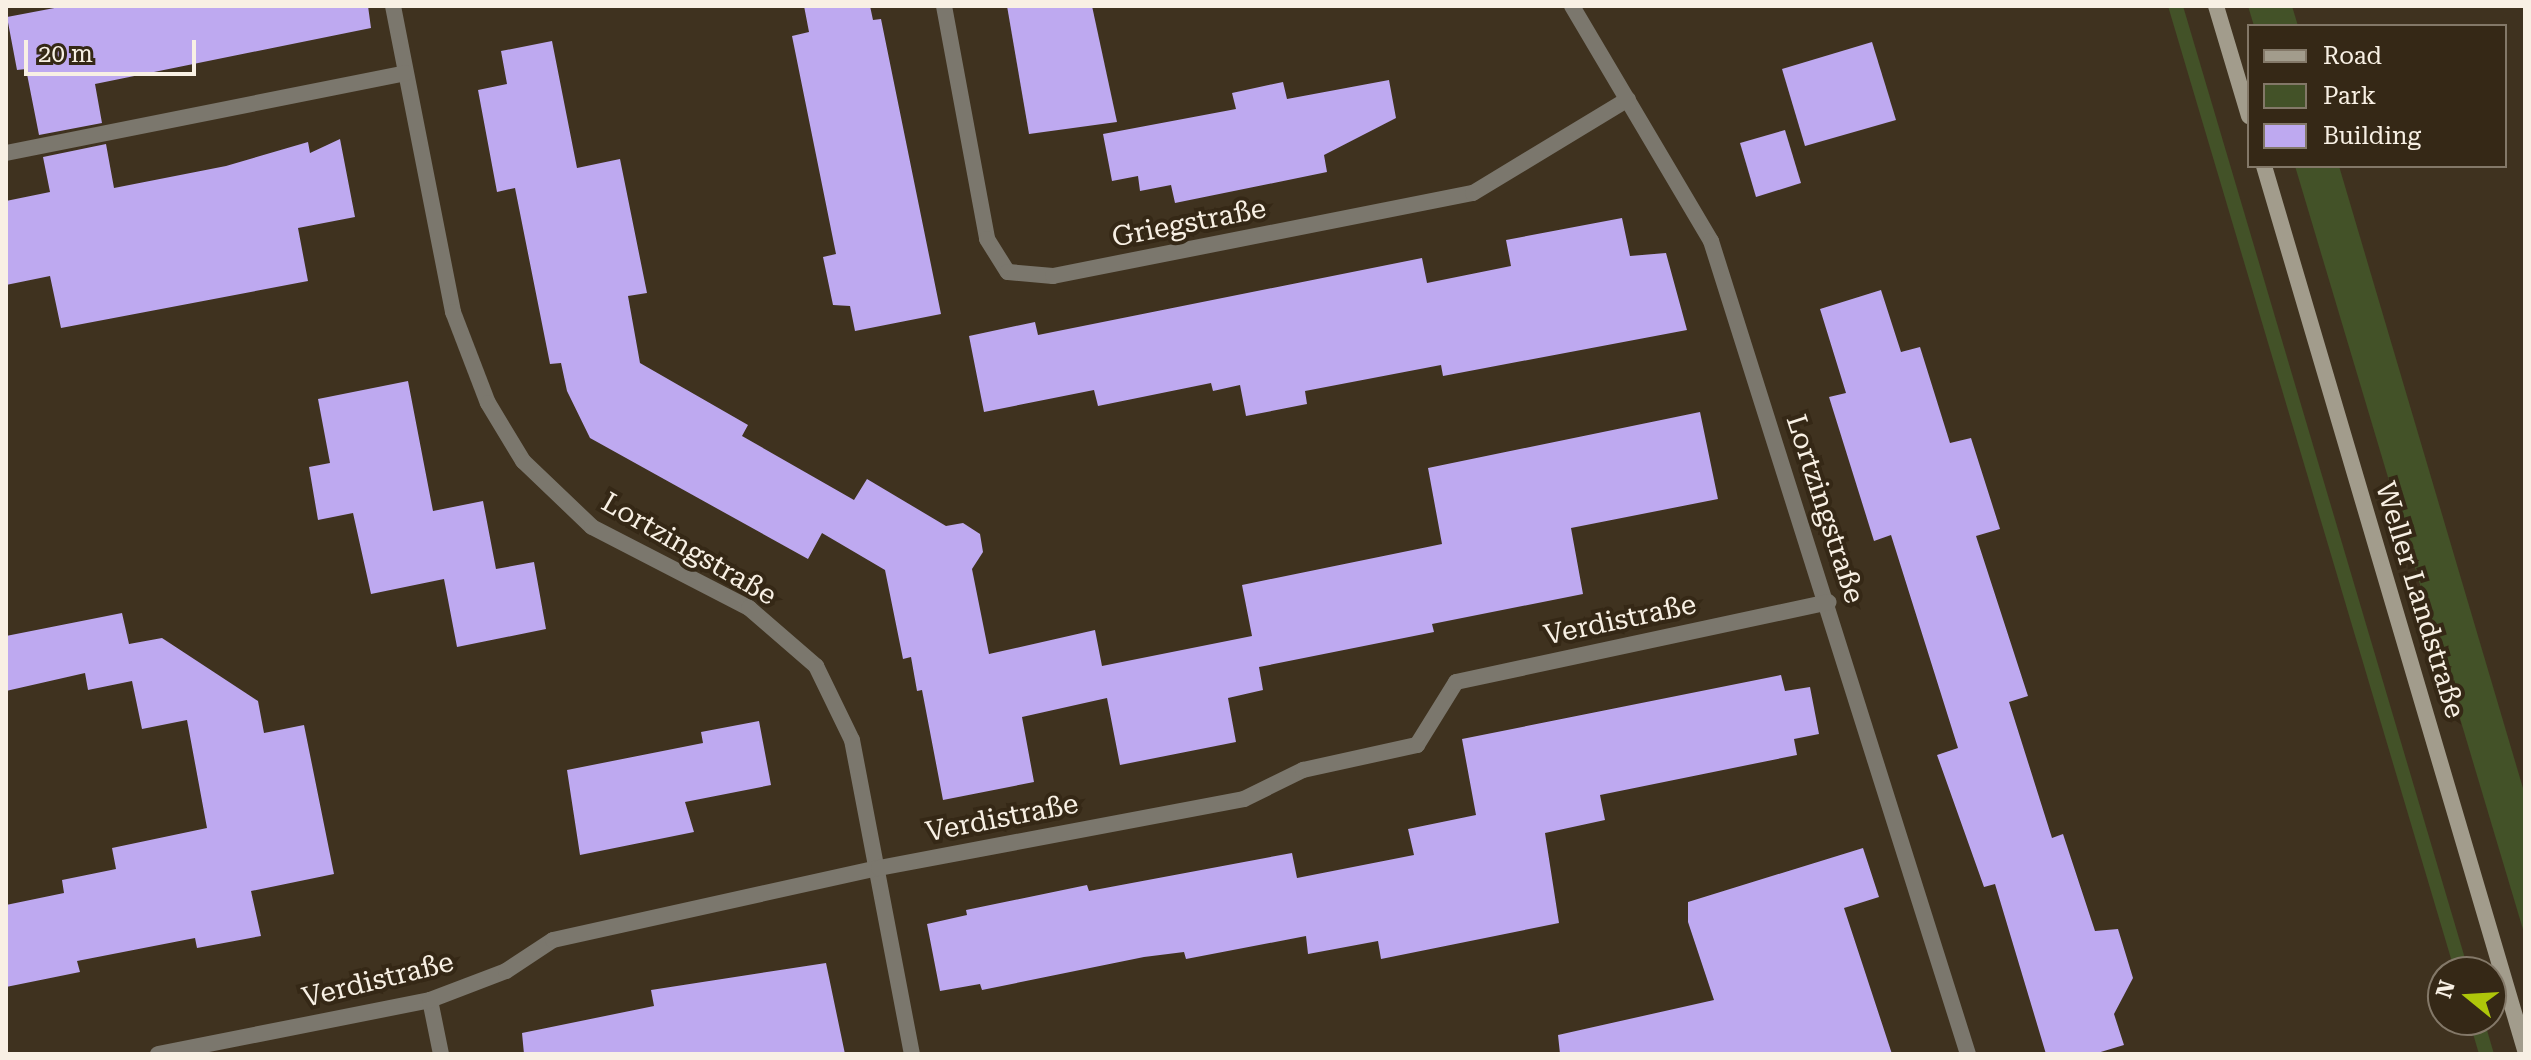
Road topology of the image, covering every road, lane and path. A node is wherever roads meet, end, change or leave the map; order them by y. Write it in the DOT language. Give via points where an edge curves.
graph roads {
  1 [pos="393,6"];
  2 [pos="944,6"];
  3 [pos="1572,6"];
  4 [pos="2216,6"];
  5 [pos="405,73"];
  6 [pos="1628,99"];
  7 [pos="2247,109"];
  8 [pos="6,153"];
  9 [pos="2265,168"];
  10 [pos="1828,602"];
  11 [pos="879,868"];
  12 [pos="430,1000"];
  13 [pos="2525,1050"];
  14 [pos="158,1054"];
  15 [pos="441,1054"];
  16 [pos="912,1054"];
  17 [pos="1968,1054"];
  1 -- 5 [label="street, Lortzingstraße"];
  2 -- 6 [label="street, Griegstraße" via="987,239 1008,272 1053,276 1473,193"];
  3 -- 6 [label="street, Lortzingstraße"];
  4 -- 7 [label="main road"];
  5 -- 8 [label="street"];
  5 -- 11 [label="street, Lortzingstraße" via="453,312 488,403 523,461 592,527 749,608 816,666 852,740"];
  6 -- 10 [label="street, Lortzingstraße" via="1711,241"];
  9 -- 13 [label="main road, Weller Landstraße"];
  10 -- 11 [label="street, Verdistraße" via="1456,682 1417,745 1303,770 1244,799"];
  10 -- 17 [label="street, Lortzingstraße"];
  11 -- 12 [label="street, Verdistraße" via="553,940 506,971"];
  11 -- 16 [label="street, Lortzingstraße"];
  12 -- 14 [label="street, Verdistraße"];
  12 -- 15 [label="street"];
}
